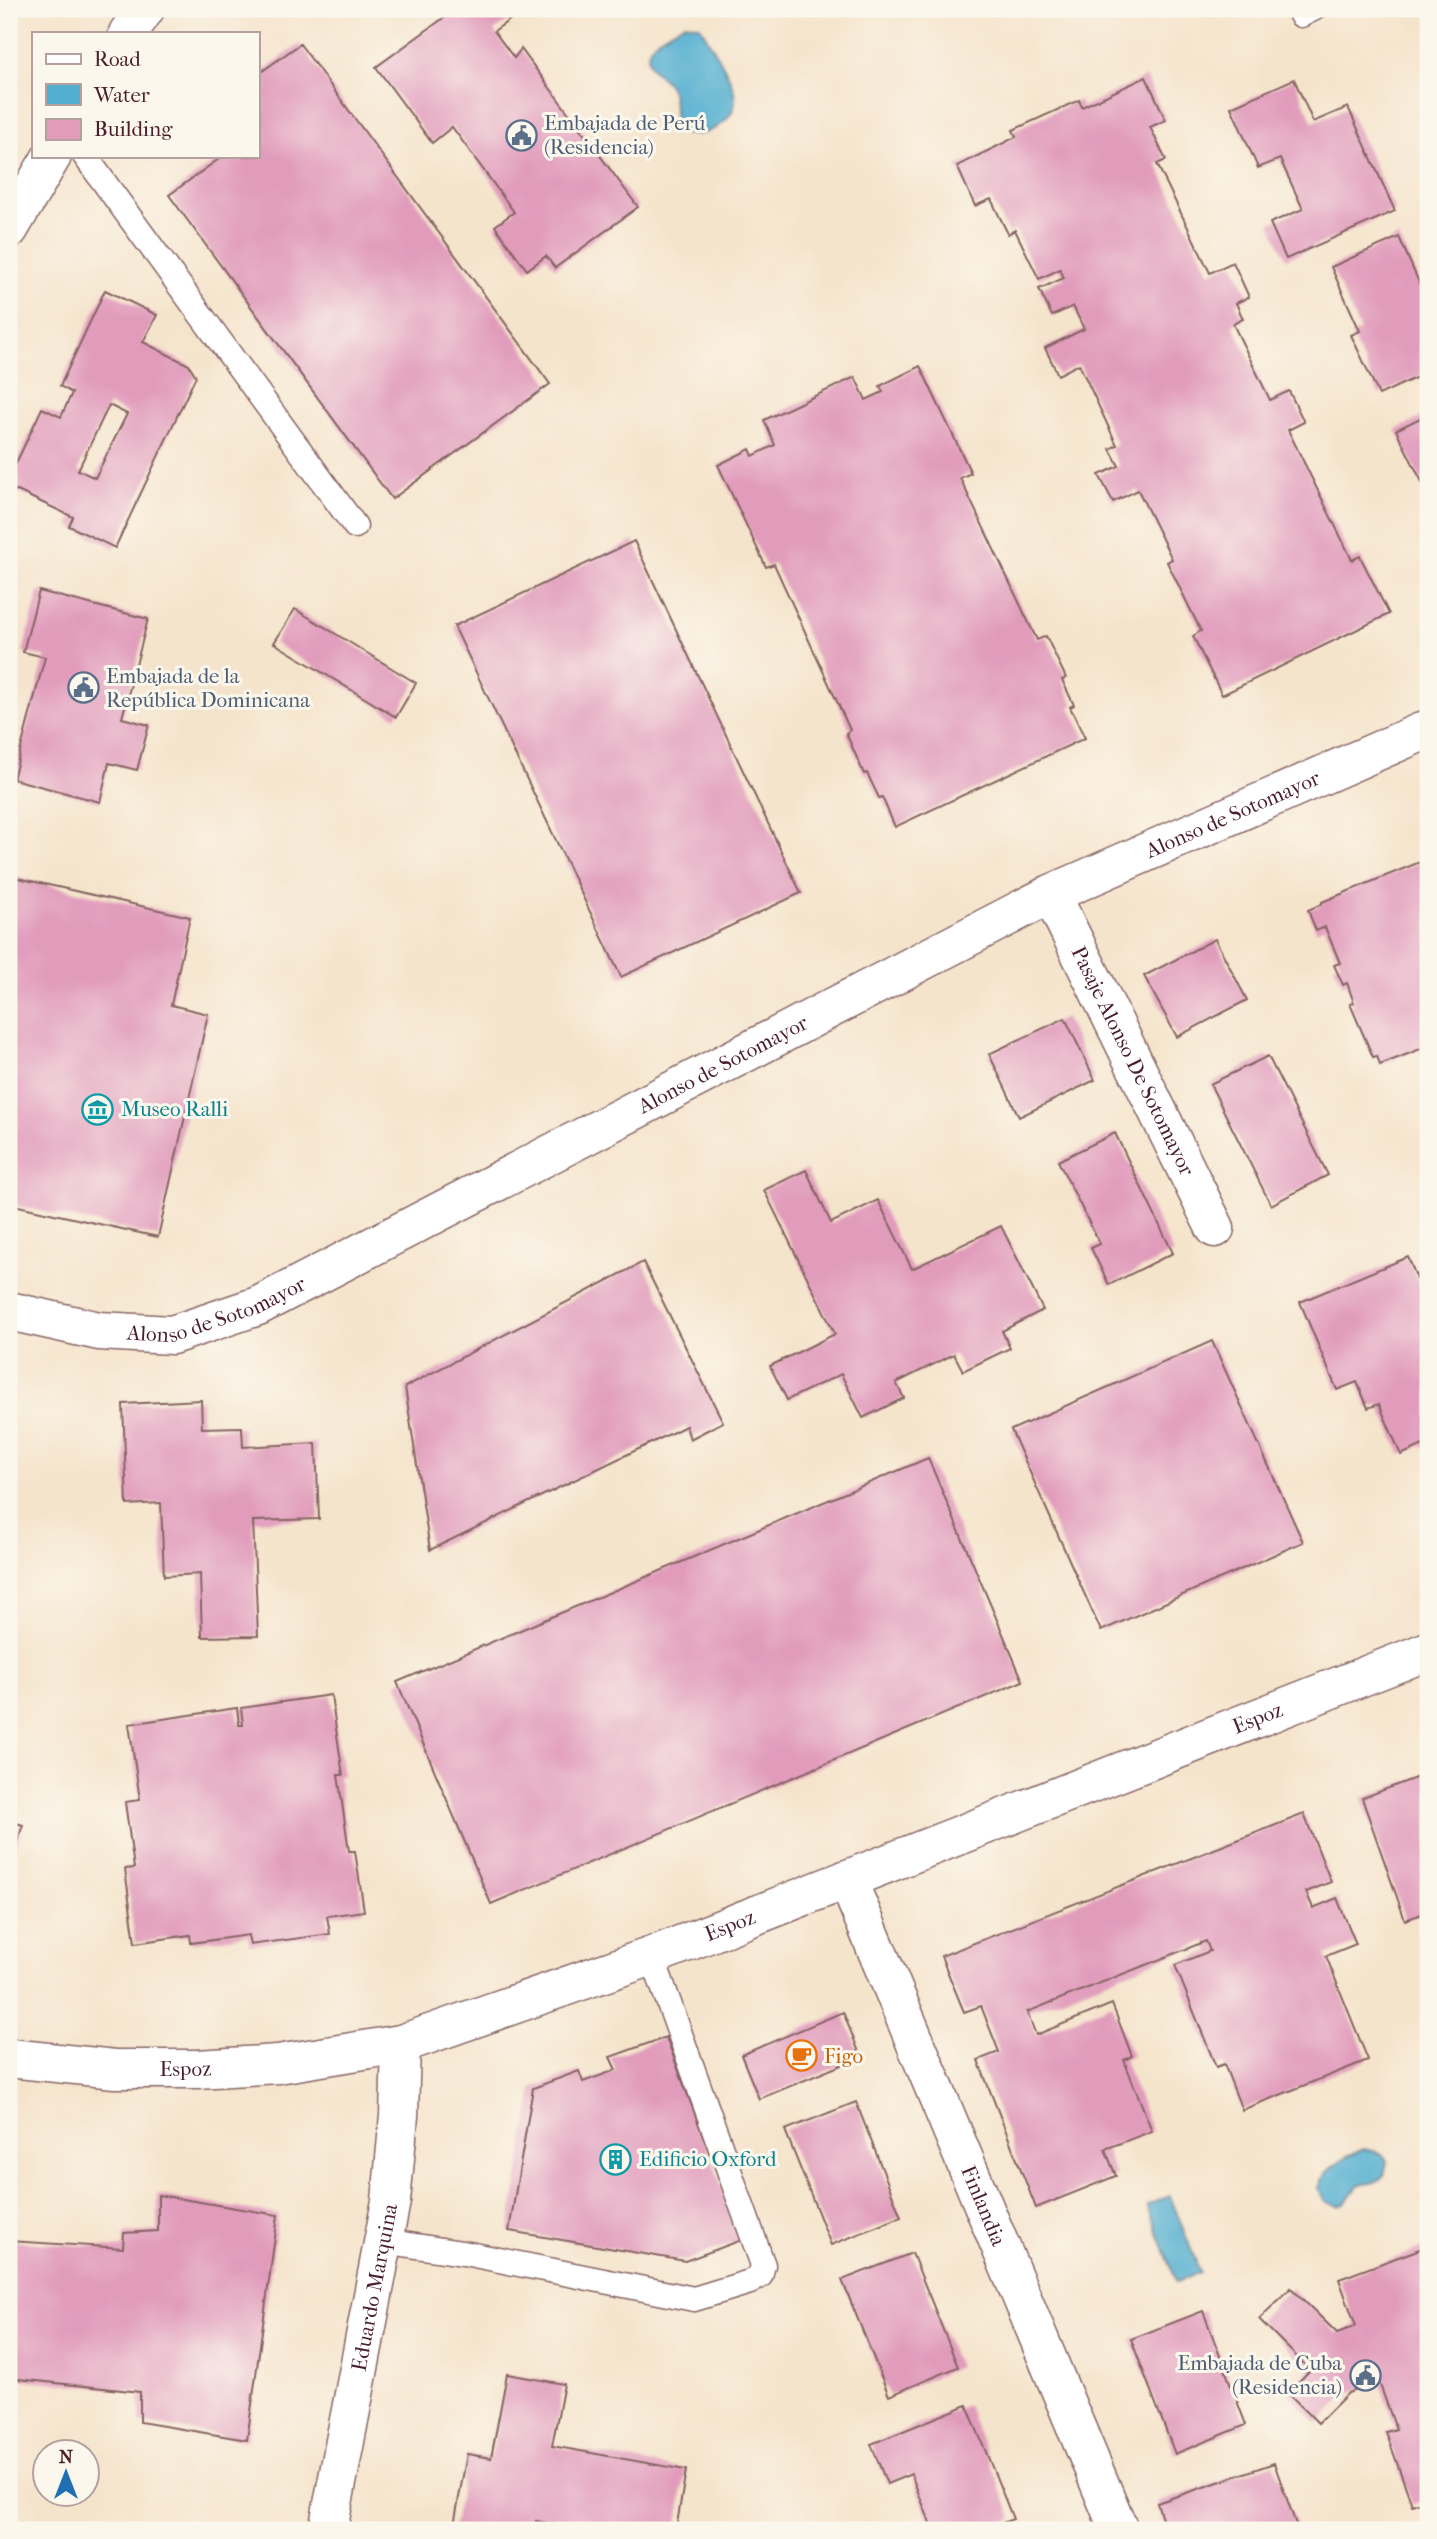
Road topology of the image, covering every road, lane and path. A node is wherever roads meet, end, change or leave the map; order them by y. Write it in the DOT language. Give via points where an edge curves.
graph roads {
  1 [pos="145,9"];
  2 [pos="129,32"];
  3 [pos="51,158"];
  4 [pos="86,158"];
  5 [pos="9,229"];
  6 [pos="355,526"];
  7 [pos="1428,729"];
  8 [pos="1051,894"];
  9 [pos="1214,1228"];
  10 [pos="9,1311"];
  11 [pos="1426,1657"];
  12 [pos="847,1879"];
  13 [pos="652,1956"];
  14 [pos="401,2044"];
  15 [pos="9,2058"];
  16 [pos="383,2241"];
  17 [pos="328,2530"];
  18 [pos="1119,2530"];
  1 -- 2 [label="street"];
  3 -- 5 [label="street"];
  4 -- 6 [label="lane"];
  7 -- 8 [label="street, Alonso de Sotomayor"];
  8 -- 9 [label="street, Pasaje Alonso De Sotomayor"];
  8 -- 10 [label="street, Alonso de Sotomayor" via="258,1307 172,1335 99,1331"];
  11 -- 12 [label="street, Espoz"];
  12 -- 13 [label="street, Espoz"];
  12 -- 18 [label="street, Finlandia"];
  13 -- 14 [label="street, Espoz"];
  13 -- 16 [label="lane" via="763,2265 760,2276 694,2299"];
  14 -- 15 [label="street, Espoz" via="278,2064 197,2069 116,2069"];
  14 -- 16 [label="street, Eduardo Marquina" via="398,2128"];
  16 -- 17 [label="street, Eduardo Marquina"];
}
